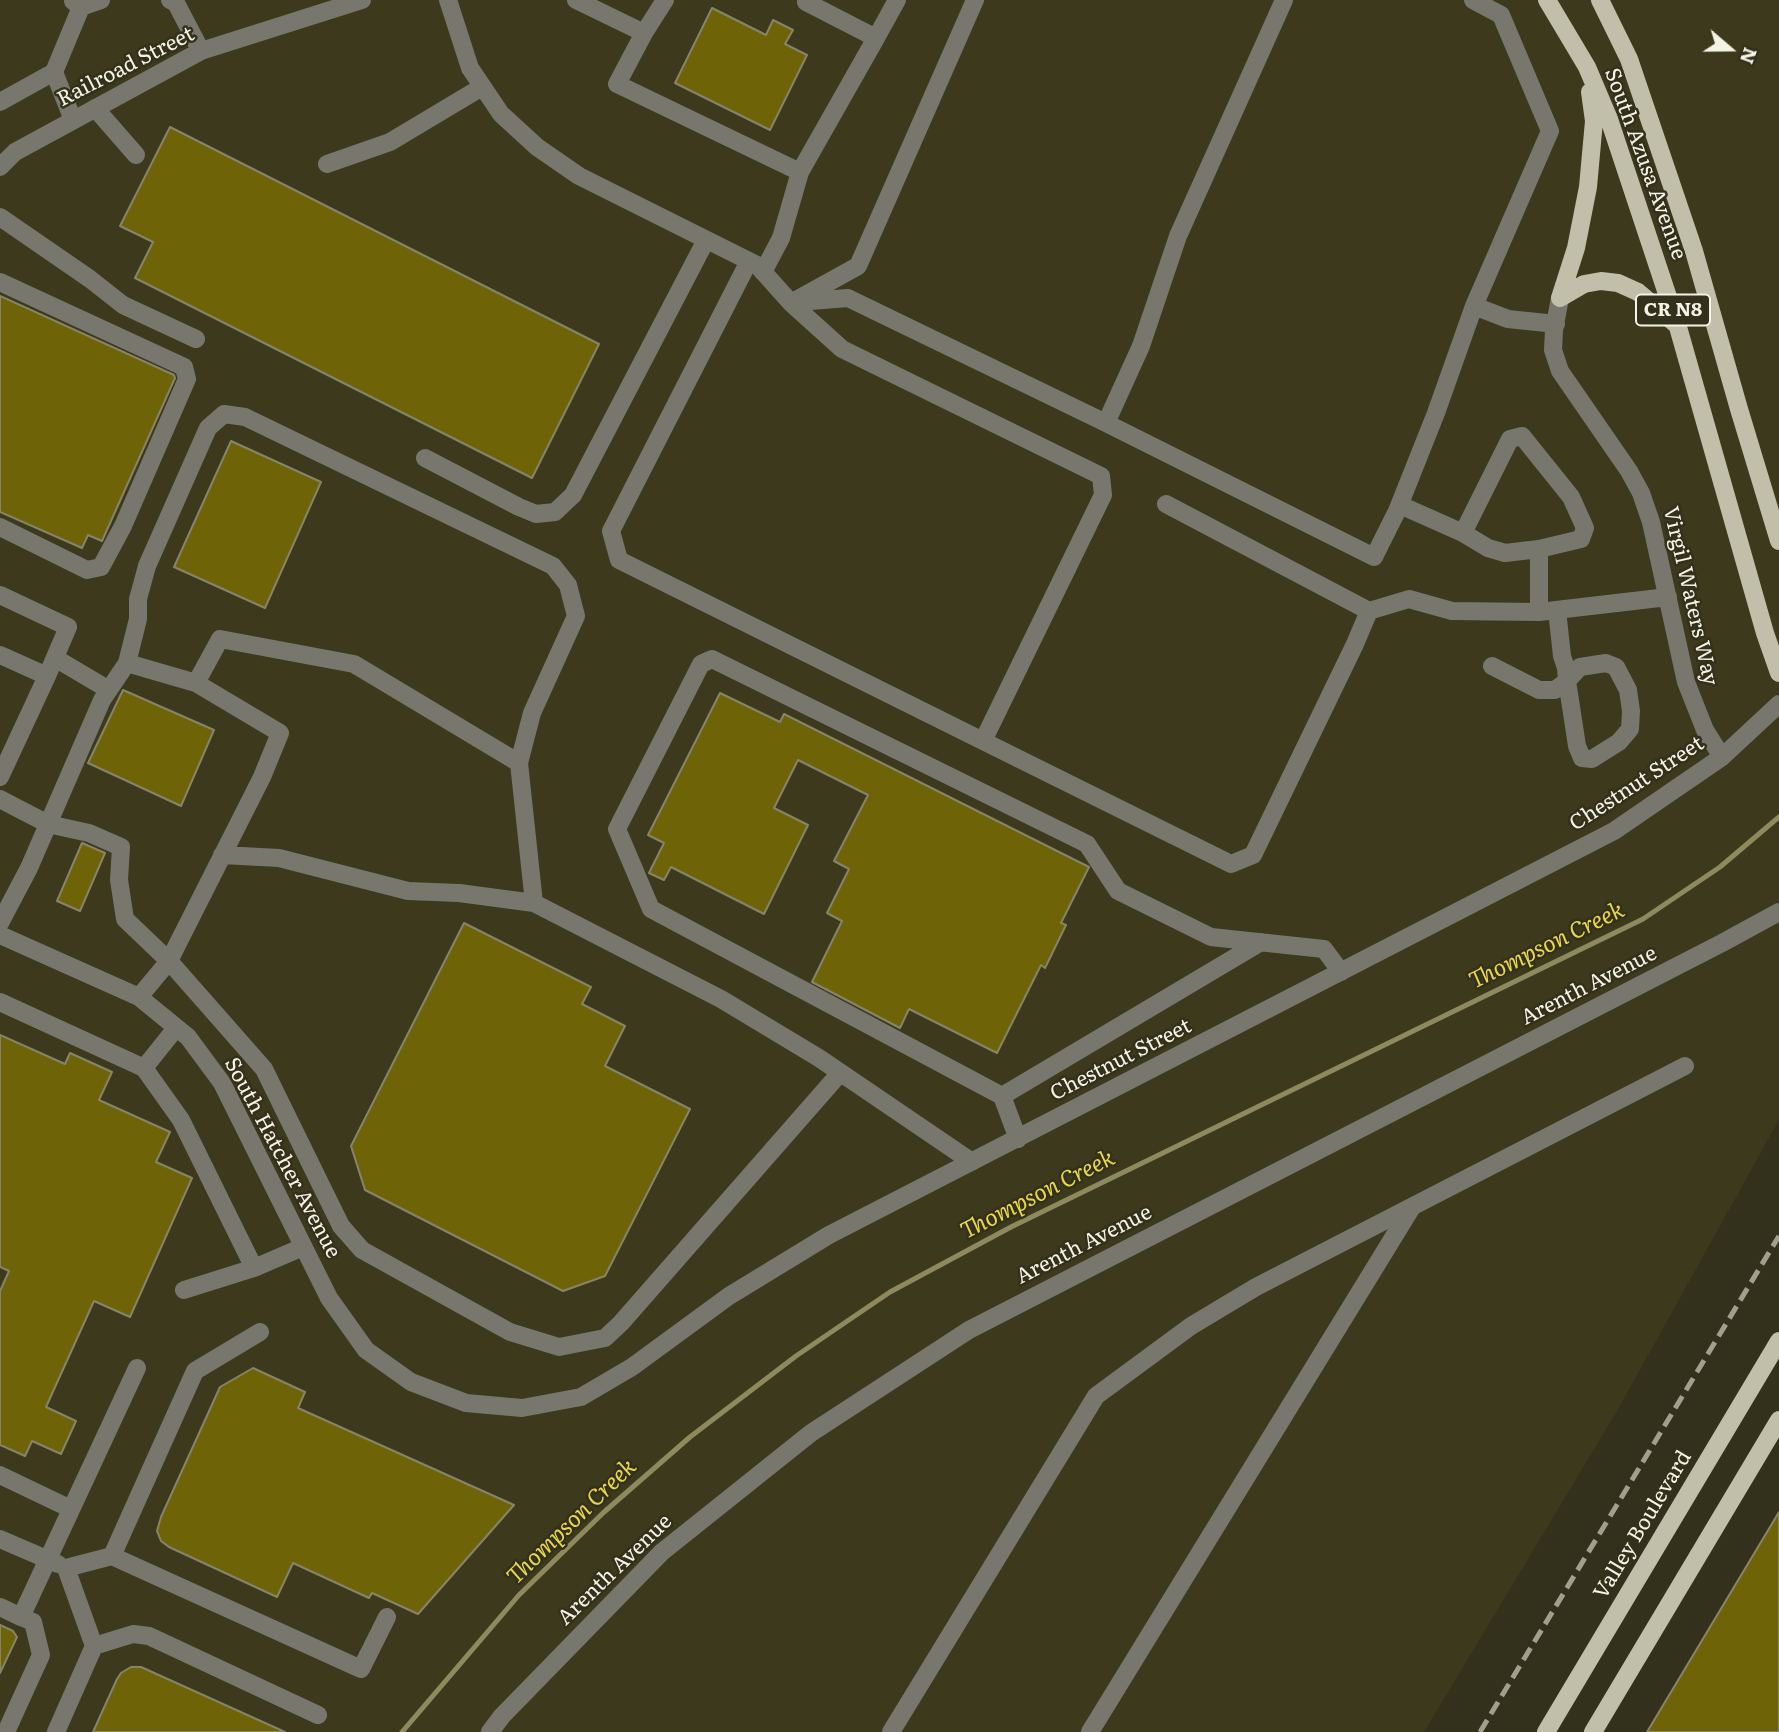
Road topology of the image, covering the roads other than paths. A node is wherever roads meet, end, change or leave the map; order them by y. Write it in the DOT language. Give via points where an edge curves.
graph roads {
  1 [pos="101,0"];
  2 [pos="170,0"];
  3 [pos="362,0"];
  4 [pos="448,0"];
  5 [pos="576,0"];
  6 [pos="665,0"];
  7 [pos="897,0"];
  8 [pos="975,0"];
  9 [pos="1284,0"];
  10 [pos="1473,0"];
  11 [pos="1547,0"];
  12 [pos="1600,0"];
  13 [pos="806,2"];
  14 [pos="76,3"];
  15 [pos="342,3"];
  16 [pos="644,33"];
  17 [pos="876,38"];
  18 [pos="201,51"];
  19 [pos="1587,68"];
  20 [pos="54,72"];
  21 [pos="482,87"];
  22 [pos="0,102"];
  23 [pos="95,107"];
  24 [pos="73,120"];
  25 [pos="136,155"];
  26 [pos="327,164"];
  27 [pos="0,167"];
  28 [pos="800,172"];
  29 [pos="0,217"];
  30 [pos="706,240"];
  31 [pos="749,261"];
  32 [pos="763,272"];
  33 [pos="0,282"];
  34 [pos="1560,298"];
  35 [pos="791,303"];
  36 [pos="1474,306"];
  37 [pos="1556,324"];
  38 [pos="1678,327"];
  39 [pos="196,339"];
  40 [pos="1106,423"];
  41 [pos="425,458"];
  42 [pos="1166,504"];
  43 [pos="1397,511"];
  44 [pos="0,527"];
  45 [pos="1462,533"];
  46 [pos="1779,541"];
  47 [pos="1539,549"];
  48 [pos="0,595"];
  49 [pos="1668,597"];
  50 [pos="1558,610"];
  51 [pos="1368,611"];
  52 [pos="1539,612"];
  53 [pos="0,654"];
  54 [pos="55,658"];
  55 [pos="127,663"];
  56 [pos="1492,666"];
  57 [pos="1779,673"];
  58 [pos="47,676"];
  59 [pos="1567,681"];
  60 [pos="196,683"];
  61 [pos="109,690"];
  62 [pos="1779,704"];
  63 [pos="983,741"];
  64 [pos="1722,757"];
  65 [pos="519,763"];
  66 [pos="0,777"];
  67 [pos="0,799"];
  68 [pos="48,824"];
  69 [pos="222,855"];
  70 [pos="534,903"];
  71 [pos="1779,912"];
  72 [pos="0,923"];
  73 [pos="0,935"];
  74 [pos="1261,942"];
  75 [pos="169,961"];
  76 [pos="1341,972"];
  77 [pos="139,997"];
  78 [pos="0,1002"];
  79 [pos="176,1028"];
  80 [pos="1685,1066"];
  81 [pos="144,1068"];
  82 [pos="840,1073"];
  83 [pos="1002,1096"];
  84 [pos="1018,1139"];
  85 [pos="972,1162"];
  86 [pos="1412,1206"];
  87 [pos="303,1247"];
  88 [pos="254,1268"];
  89 [pos="184,1290"];
  90 [pos="260,1332"];
  91 [pos="1779,1341"];
  92 [pos="137,1368"];
  93 [pos="466,1403"];
  94 [pos="1779,1420"];
  95 [pos="0,1475"];
  96 [pos="71,1509"];
  97 [pos="0,1539"];
  98 [pos="112,1556"];
  99 [pos="47,1559"];
  100 [pos="66,1568"];
  101 [pos="0,1607"];
  102 [pos="21,1617"];
  103 [pos="387,1617"];
  104 [pos="94,1646"];
  105 [pos="318,1715"];
  106 [pos="6,1732"];
  107 [pos="56,1732"];
  108 [pos="490,1732"];
  109 [pos="891,1732"];
  110 [pos="1090,1732"];
  111 [pos="1546,1732"];
  112 [pos="1593,1732"];
  1 -- 14 [label="street"];
  2 -- 18 [label="street" via="176,3"];
  3 -- 15 [label="street, Railroad Street"];
  4 -- 21 [label="street" via="470,68"];
  5 -- 16 [label="street"];
  6 -- 16 [label="street"];
  7 -- 17 [label="street"];
  8 -- 35 [label="street" via="858,267"];
  9 -- 40 [label="street" via="1178,236 1141,346"];
  10 -- 36 [label="street" via="1501,15 1550,131"];
  11 -- 19 [label="main road, South Azusa Avenue / CR N8"];
  12 -- 46 [label="main road, South Azusa Avenue / CR N8" via="1629,59 1695,251"];
  13 -- 17 [label="street"];
  14 -- 20 [label="street"];
  15 -- 18 [label="street, Railroad Street"];
  16 -- 28 [label="street" via="617,84"];
  17 -- 28 [label="street"];
  18 -- 23 [label="street, Railroad Street"];
  19 -- 34 [label="main road" via="1594,121 1588,187"];
  19 -- 38 [label="main road, South Azusa Avenue / CR N8"];
  20 -- 22 [label="street"];
  20 -- 24 [label="street"];
  21 -- 26 [label="street" via="390,142"];
  21 -- 30 [label="street" via="501,114 579,176"];
  23 -- 24 [label="street, Railroad Street"];
  23 -- 25 [label="street"];
  24 -- 27 [label="street, Railroad Street" via="15,152"];
  28 -- 32 [label="street" via="781,238"];
  29 -- 39 [label="street" via="123,305"];
  30 -- 31 [label="street"];
  30 -- 41 [label="street" via="573,495 555,512 536,514 519,507"];
  31 -- 32 [label="street"];
  31 -- 63 [label="street" via="611,531 619,560"];
  32 -- 35 [label="street"];
  33 -- 44 [label="street" via="184,367 187,379 101,567 87,570"];
  34 -- 37 [label="street, Virgil Waters Way"];
  34 -- 38 [label="main road" via="1584,284 1619,283 1638,292"];
  35 -- 40 [label="street" via="848,298"];
  35 -- 63 [label="street" via="842,349 1101,476 1103,495"];
  36 -- 37 [label="street" via="1508,318"];
  36 -- 43 [label="street"];
  37 -- 49 [label="street, Virgil Waters Way" via="1553,350 1560,371 1641,494"];
  38 -- 57 [label="main road, South Azusa Avenue / CR N8"];
  40 -- 43 [label="street" via="1374,557"];
  42 -- 51 [label="street"];
  43 -- 45 [label="street" via="1400,505"];
  45 -- 47 [label="street" via="1505,553"];
  45 -- 47 [label="street" via="1510,439 1522,436 1571,498 1585,528 1581,539"];
  47 -- 52 [label="street"];
  48 -- 54 [label="street" via="68,627"];
  49 -- 50 [label="street"];
  49 -- 64 [label="street, Virgil Waters Way" via="1686,682 1704,730"];
  50 -- 52 [label="street"];
  50 -- 59 [label="street"];
  51 -- 52 [label="street" via="1409,599 1452,611"];
  51 -- 63 [label="street" via="1253,855 1231,864"];
  53 -- 58 [label="street"];
  54 -- 58 [label="street"];
  54 -- 61 [label="street"];
  55 -- 60 [label="street"];
  55 -- 61 [label="street"];
  55 -- 65 [label="street" via="148,565 208,428 224,414 245,417 552,566 568,585 576,616 532,713"];
  56 -- 59 [label="street" via="1539,690 1555,690"];
  58 -- 66 [label="street"];
  59 -- 59 [label="street" via="1577,746 1582,758 1592,759 1630,729 1628,690 1616,667 1606,663 1580,667"];
  60 -- 65 [label="street" via="220,639 354,664"];
  60 -- 69 [label="street" via="280,733"];
  61 -- 68 [label="street"];
  62 -- 64 [label="street, Chestnut Street"];
  64 -- 76 [label="street, Chestnut Street" via="1614,831"];
  65 -- 70 [label="street"];
  67 -- 68 [label="street"];
  68 -- 72 [label="street"];
  68 -- 75 [label="street" via="89,833 121,847 119,880 125,919"];
  69 -- 70 [label="street" via="279,858 408,891"];
  69 -- 75 [label="street"];
  70 -- 82 [label="street" via="721,999"];
  71 -- 108 [label="street, Arenth Avenue" via="969,1330 811,1433 662,1552"];
  73 -- 77 [label="street, South Hatcher Avenue"];
  74 -- 76 [label="street" via="1324,950"];
  74 -- 83 [label="street"];
  74 -- 83 [label="street" via="1211,937 1118,891 1087,844 712,659 701,664 617,829 651,909"];
  75 -- 77 [label="street"];
  75 -- 82 [label="street" via="264,1069 341,1226 362,1250 510,1332 559,1347 605,1338 621,1323"];
  76 -- 84 [label="street, Chestnut Street"];
  77 -- 79 [label="street, South Hatcher Avenue"];
  78 -- 81 [label="street"];
  79 -- 81 [label="street"];
  79 -- 87 [label="street, South Hatcher Avenue" via="222,1083"];
  80 -- 86 [label="street"];
  81 -- 88 [label="street" via="181,1121"];
  82 -- 85 [label="street"];
  83 -- 84 [label="street"];
  84 -- 85 [label="street, Chestnut Street"];
  85 -- 93 [label="street, Chestnut Street" via="829,1235 729,1296 632,1367 581,1397 522,1408"];
  86 -- 109 [label="street" via="1256,1287 1096,1396"];
  86 -- 110 [label="street"];
  87 -- 88 [label="street"];
  87 -- 93 [label="street, South Hatcher Avenue" via="329,1298 366,1350 411,1382"];
  88 -- 89 [label="street"];
  90 -- 98 [label="street" via="195,1371"];
  91 -- 111 [label="main road, Valley Boulevard"];
  92 -- 96 [label="street"];
  94 -- 112 [label="main road"];
  95 -- 96 [label="street"];
  96 -- 99 [label="street"];
  97 -- 99 [label="street"];
  98 -- 100 [label="street"];
  98 -- 103 [label="street" via="361,1669"];
  99 -- 100 [label="street"];
  99 -- 102 [label="street"];
  100 -- 104 [label="street"];
  101 -- 102 [label="street"];
  102 -- 106 [label="street" via="33,1622 41,1655"];
  104 -- 105 [label="street" via="133,1634 149,1636"];
  104 -- 107 [label="street"];
}
